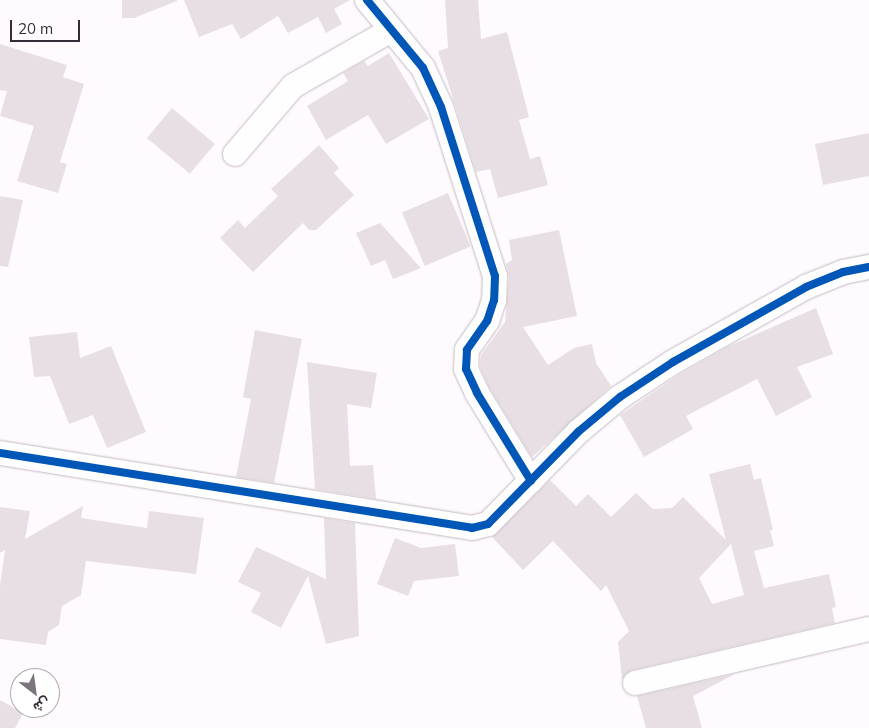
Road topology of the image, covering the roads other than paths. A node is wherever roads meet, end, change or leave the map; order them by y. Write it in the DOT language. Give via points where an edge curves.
graph roads {
  1 [pos="367,0"];
  2 [pos="391,30"];
  3 [pos="235,154"];
  4 [pos="869,267"];
  5 [pos="0,453"];
  6 [pos="531,481"];
  7 [pos="869,629"];
  8 [pos="635,683"];
  1 -- 2 [label="street"];
  2 -- 3 [label="street" via="293,86"];
  2 -- 6 [label="street" via="423,68 441,107 495,276 494,300 487,320 467,350 466,369 477,394"];
  4 -- 6 [label="street" via="843,272 806,287 673,362 620,397 578,432"];
  5 -- 6 [label="street" via="472,528 488,524"];
  7 -- 8 [label="street"];
}
